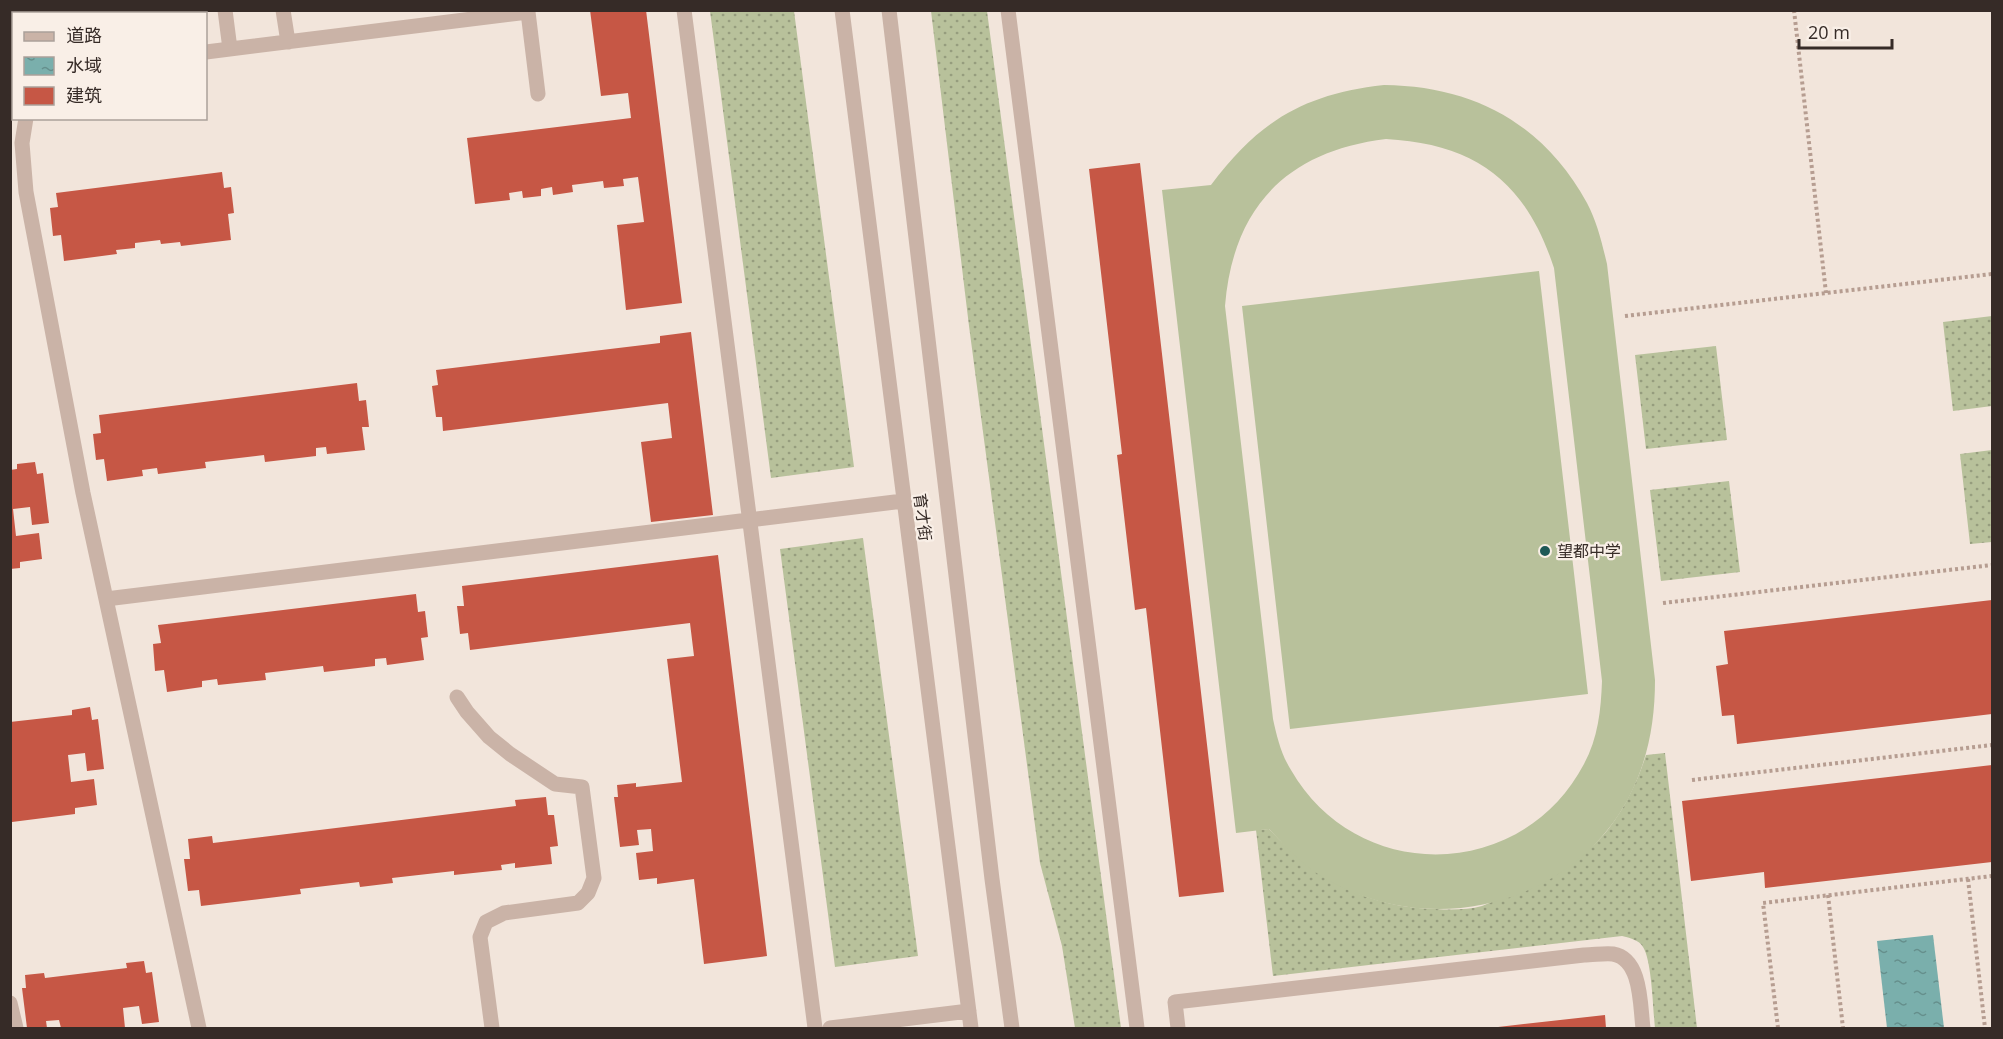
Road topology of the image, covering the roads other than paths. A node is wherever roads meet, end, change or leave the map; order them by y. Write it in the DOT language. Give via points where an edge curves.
graph roads {
  1 [pos="225,10"];
  2 [pos="283,10"];
  3 [pos="684,10"];
  4 [pos="842,10"];
  5 [pos="889,10"];
  6 [pos="1008,10"];
  7 [pos="288,42"];
  8 [pos="230,49"];
  9 [pos="207,52"];
  10 [pos="538,94"];
  11 [pos="26,120"];
  12 [pos="18,184"];
  13 [pos="903,501"];
  14 [pos="750,520"];
  15 [pos="106,598"];
  16 [pos="457,697"];
  17 [pos="10,1003"];
  18 [pos="969,1011"];
  19 [pos="16,1029"];
  20 [pos="199,1029"];
  21 [pos="492,1029"];
  22 [pos="815,1029"];
  23 [pos="830,1029"];
  24 [pos="971,1029"];
  25 [pos="1012,1029"];
  26 [pos="1137,1029"];
  27 [pos="1178,1029"];
  28 [pos="1643,1029"];
  1 -- 8 [label="street"];
  2 -- 7 [label="street"];
  3 -- 14 [label="street"];
  4 -- 13 [label="street, 育才街"];
  5 -- 25 [label="street, 育才街"];
  6 -- 26 [label="street"];
  7 -- 8 [label="street"];
  7 -- 10 [label="street" via="528,12"];
  8 -- 9 [label="street"];
  11 -- 12 [label="street"];
  12 -- 15 [label="street"];
  13 -- 14 [label="street"];
  13 -- 18 [label="street, 育才街"];
  14 -- 15 [label="street"];
  14 -- 22 [label="street"];
  15 -- 20 [label="street"];
  16 -- 21 [label="street" via="489,736 510,754 555,784 582,787 594,878 588,893 578,903 504,913 486,922 480,937"];
  17 -- 19 [label="street"];
  18 -- 23 [label="street"];
  18 -- 24 [label="street, 育才街"];
  27 -- 28 [label="street" via="1175,1002 1614,954 1626,960 1636,973"];
}
